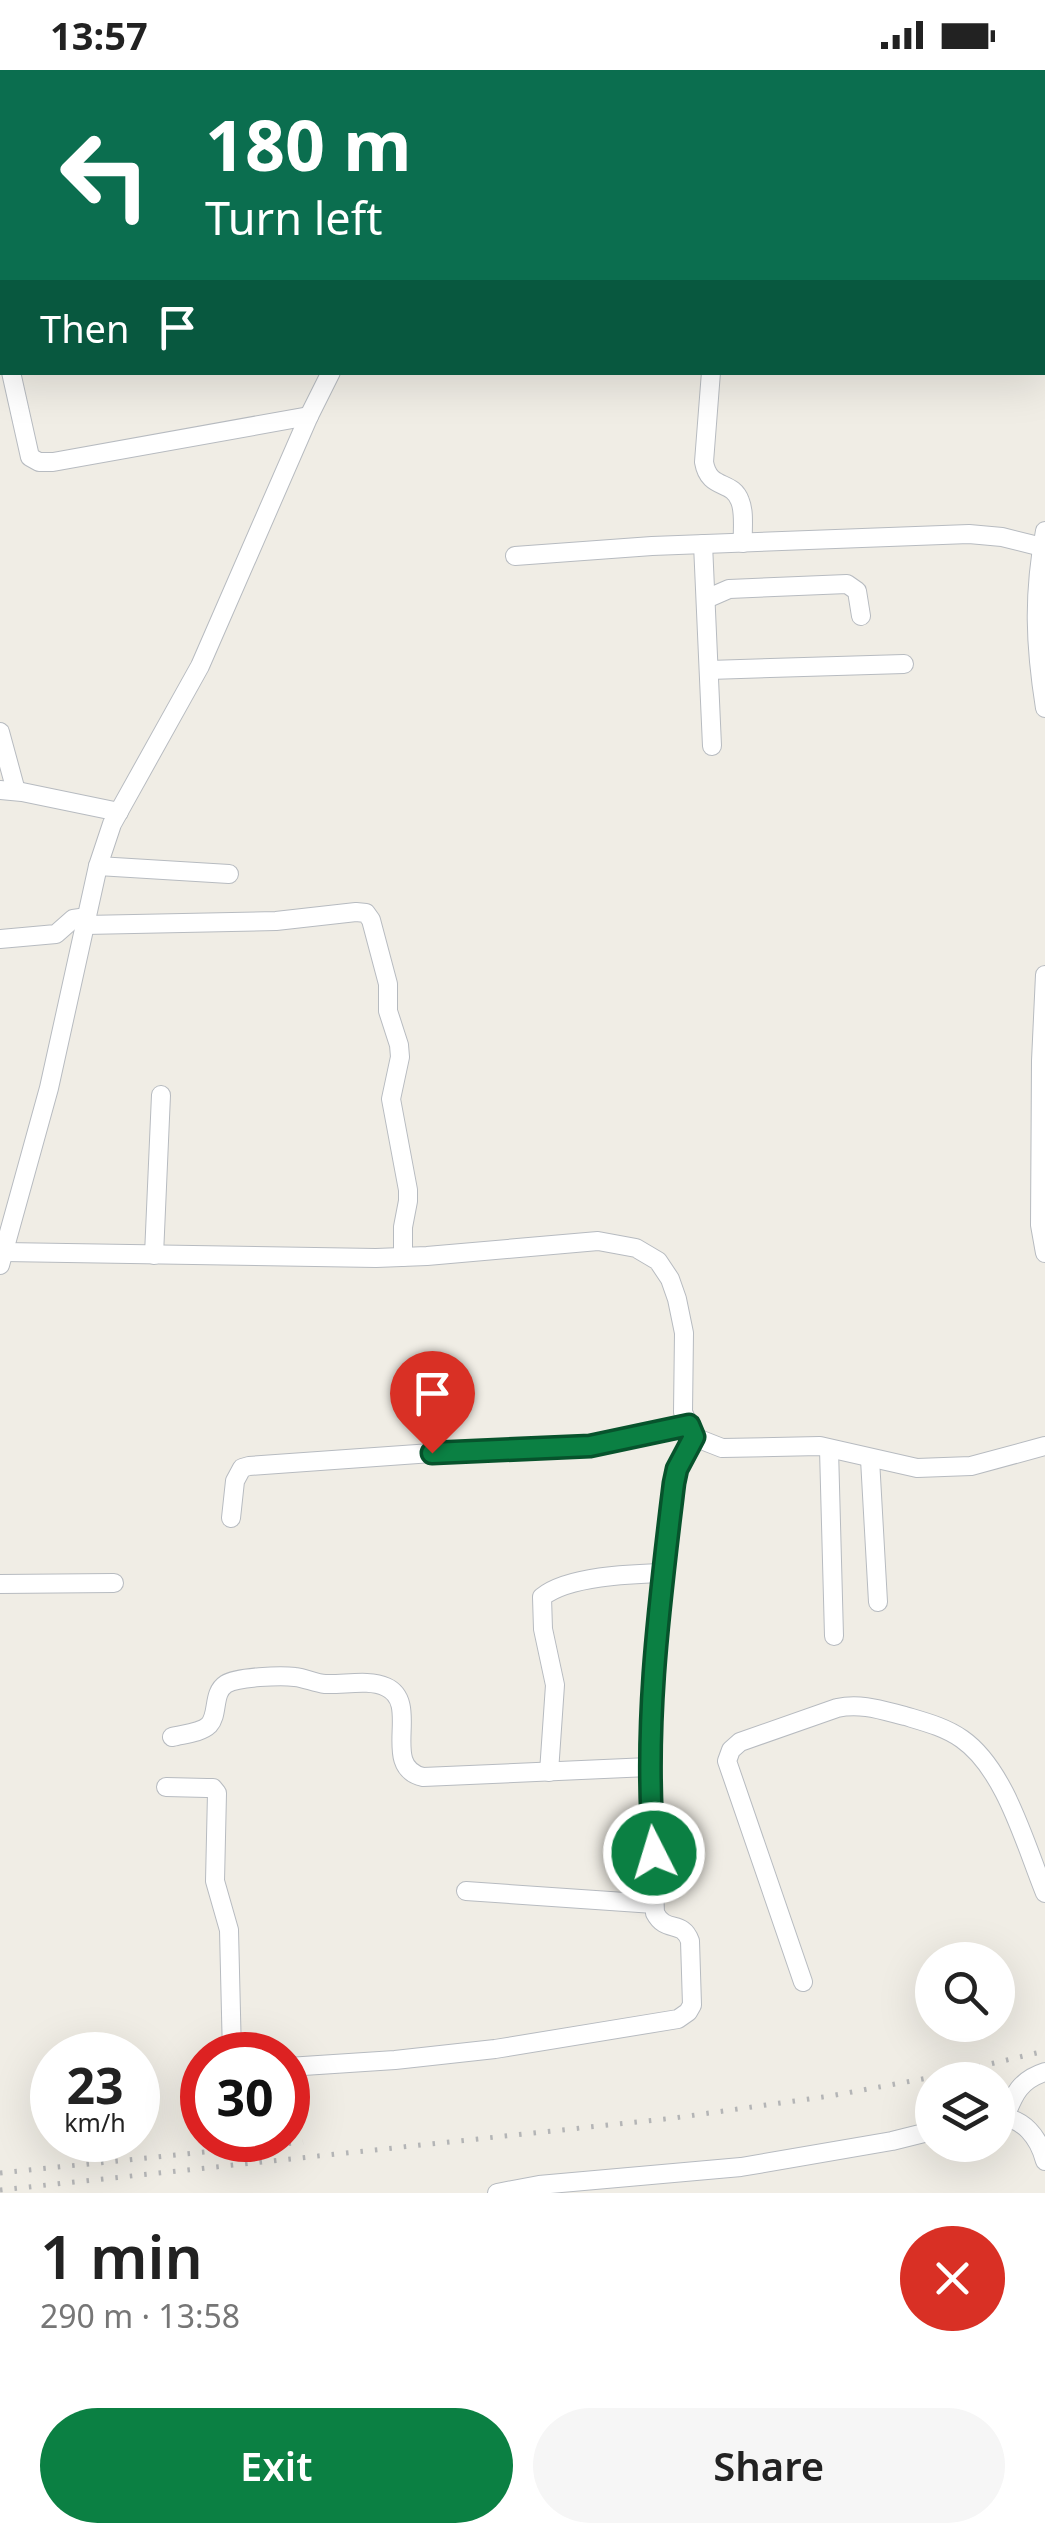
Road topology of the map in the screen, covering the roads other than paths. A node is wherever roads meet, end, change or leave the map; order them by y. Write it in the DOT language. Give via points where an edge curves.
graph roads {
  1 [pos="12,375"];
  2 [pos="330,375"];
  3 [pos="712,375"];
  4 [pos="309,416"];
  5 [pos="1044,539"];
  6 [pos="743,542"];
  7 [pos="703,544"];
  8 [pos="515,556"];
  9 [pos="706,599"];
  10 [pos="861,616"];
  11 [pos="904,664"];
  12 [pos="709,670"];
  13 [pos="1045,708"];
  14 [pos="0,732"];
  15 [pos="712,746"];
  16 [pos="8,790"];
  17 [pos="119,812"];
  18 [pos="98,866"];
  19 [pos="229,874"];
  20 [pos="86,921"];
  21 [pos="0,938"];
  22 [pos="1045,975"];
  23 [pos="160,1095"];
  24 [pos="1045,1253"];
  25 [pos="154,1255"];
  26 [pos="403,1257"];
  27 [pos="2,1258"];
  28 [pos="692,1431"];
  29 [pos="1045,1446"];
  30 [pos="829,1448"];
  31 [pos="870,1459"];
  32 [pos="231,1518"];
  33 [pos="664,1573"];
  34 [pos="0,1584"];
  35 [pos="114,1584"];
  36 [pos="878,1602"];
  37 [pos="834,1636"];
  38 [pos="172,1737"];
  39 [pos="649,1767"];
  40 [pos="549,1772"];
  41 [pos="166,1788"];
  42 [pos="466,1891"];
  43 [pos="1045,1892"];
  44 [pos="654,1904"];
  45 [pos="803,1982"];
  46 [pos="232,2032"];
  47 [pos="310,2066"];
  48 [pos="1045,2072"];
  49 [pos="1015,2093"];
  50 [pos="1015,2120"];
  51 [pos="915,2136"];
  52 [pos="1045,2161"];
  53 [pos="497,2193"];
  1 -- 4 [label="street" via="30,457 39,462"];
  2 -- 4 [label="street"];
  3 -- 6 [label="street" via="706,474 740,502"];
  4 -- 17 [label="street" via="200,666"];
  5 -- 6 [label="street" via="969,534"];
  5 -- 13 [label="street" via="1035,625"];
  6 -- 7 [label="street"];
  7 -- 8 [label="street"];
  7 -- 9 [label="street"];
  9 -- 10 [label="street" via="729,589 846,584 857,590"];
  9 -- 12 [label="street"];
  11 -- 12 [label="street"];
  12 -- 15 [label="street"];
  14 -- 16 [label="street"];
  16 -- 17 [label="street"];
  17 -- 18 [label="street"];
  18 -- 19 [label="street"];
  18 -- 20 [label="street"];
  20 -- 21 [label="street" via="73,919 56,934"];
  20 -- 26 [label="street" via="226,923 366,913 399,1045 391,1099 408,1190"];
  20 -- 27 [label="street"];
  22 -- 24 [label="street"];
  23 -- 25 [label="street"];
  25 -- 26 [label="street"];
  25 -- 27 [label="street"];
  26 -- 28 [label="street" via="598,1241 636,1248 658,1261 670,1279 684,1333 684,1412"];
  28 -- 30 [label="street" via="722,1448"];
  28 -- 32 [label="street" via="590,1446 249,1466 235,1481"];
  28 -- 33 [label="street" via="674,1483"];
  29 -- 31 [label="street" via="951,1468"];
  30 -- 31 [label="street"];
  30 -- 37 [label="street"];
  31 -- 36 [label="street"];
  33 -- 39 [label="street"];
  33 -- 40 [label="street" via="608,1576 559,1587 542,1598 554,1685"];
  34 -- 35 [label="street"];
  38 -- 40 [label="street" via="207,1728 216,1698 238,1680 285,1676 382,1684 398,1698 404,1765 415,1776"];
  39 -- 40 [label="street"];
  39 -- 44 [label="street"];
  41 -- 46 [label="street" via="217,1793 215,1882 230,1930"];
  42 -- 44 [label="street"];
  43 -- 45 [label="street" via="998,1778 982,1755 937,1725 853,1705 740,1742 727,1762"];
  44 -- 47 [label="street" via="660,1922 678,1926 690,1940 692,2004 678,2019 495,2049"];
  48 -- 49 [label="street"];
  50 -- 52 [label="street" via="1042,2146"];
  51 -- 53 [label="street" via="741,2166"];
}
